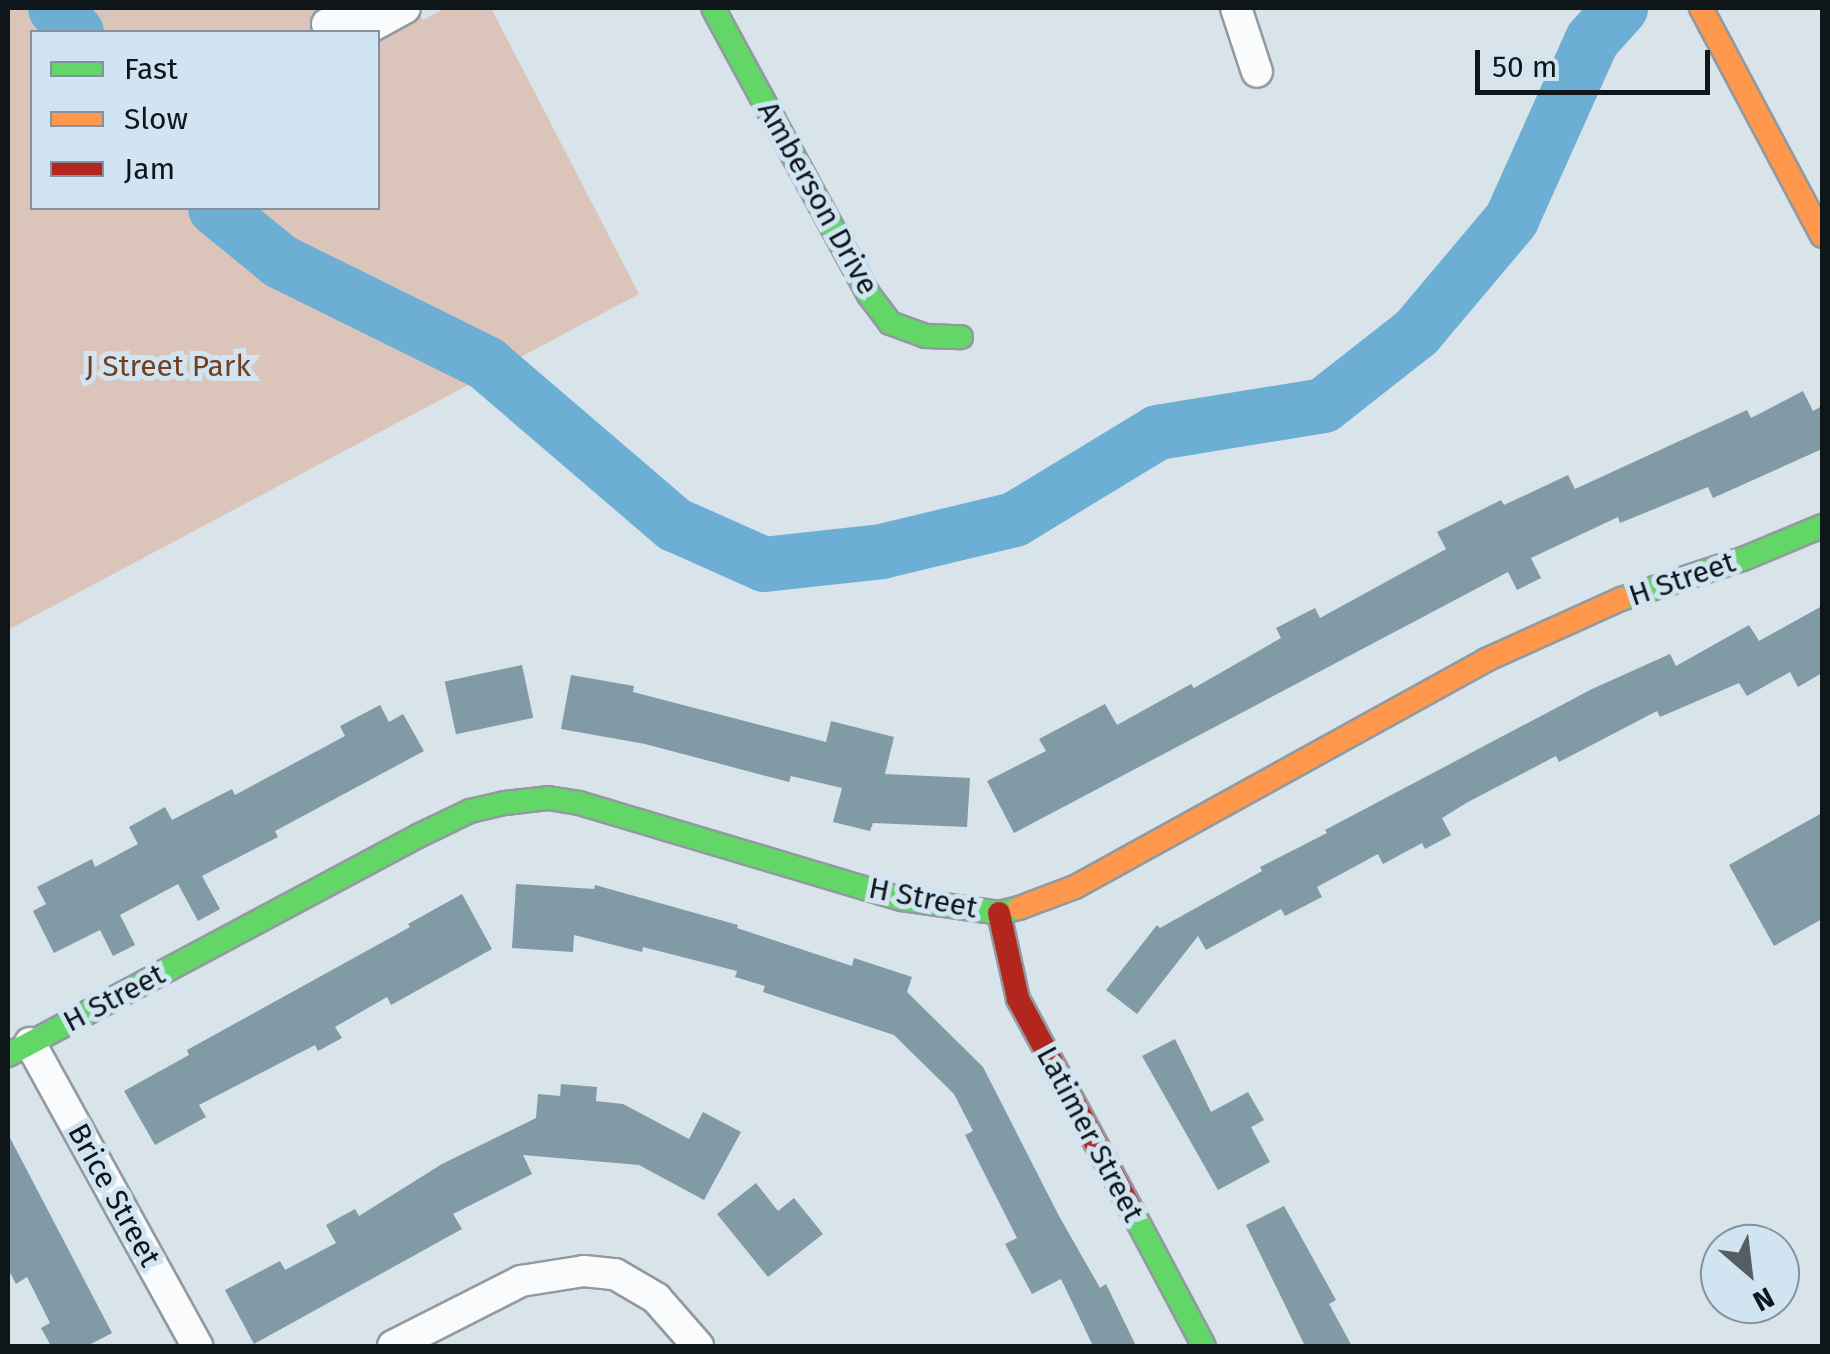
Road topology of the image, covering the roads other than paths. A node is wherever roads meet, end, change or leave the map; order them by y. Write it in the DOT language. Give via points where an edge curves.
graph roads {
  1 [pos="358,8"];
  2 [pos="405,8"];
  3 [pos="714,8"];
  4 [pos="1236,8"];
  5 [pos="1701,8"];
  6 [pos="327,24"];
  7 [pos="365,30"];
  8 [pos="1257,72"];
  9 [pos="1822,236"];
  10 [pos="961,337"];
  11 [pos="1822,526"];
  12 [pos="998,912"];
  13 [pos="19,1049"];
  14 [pos="197,1346"];
  15 [pos="394,1346"];
  16 [pos="698,1346"];
  17 [pos="1204,1346"];
  1 -- 6 [label="street"];
  2 -- 7 [label="street"];
  3 -- 10 [label="street, Amberson Drive" via="890,323 925,336"];
  4 -- 8 [label="street"];
  5 -- 9 [label="street"];
  11 -- 12 [label="street, H Street" via="1610,602 1486,660 1075,887"];
  12 -- 13 [label="street, H Street" via="902,899 579,803 504,802 418,836"];
  12 -- 17 [label="street, Latimer Street" via="1018,999"];
  13 -- 14 [label="street, Brice Street"];
  15 -- 16 [label="street" via="521,1281 584,1271 614,1274 656,1298"];
}
